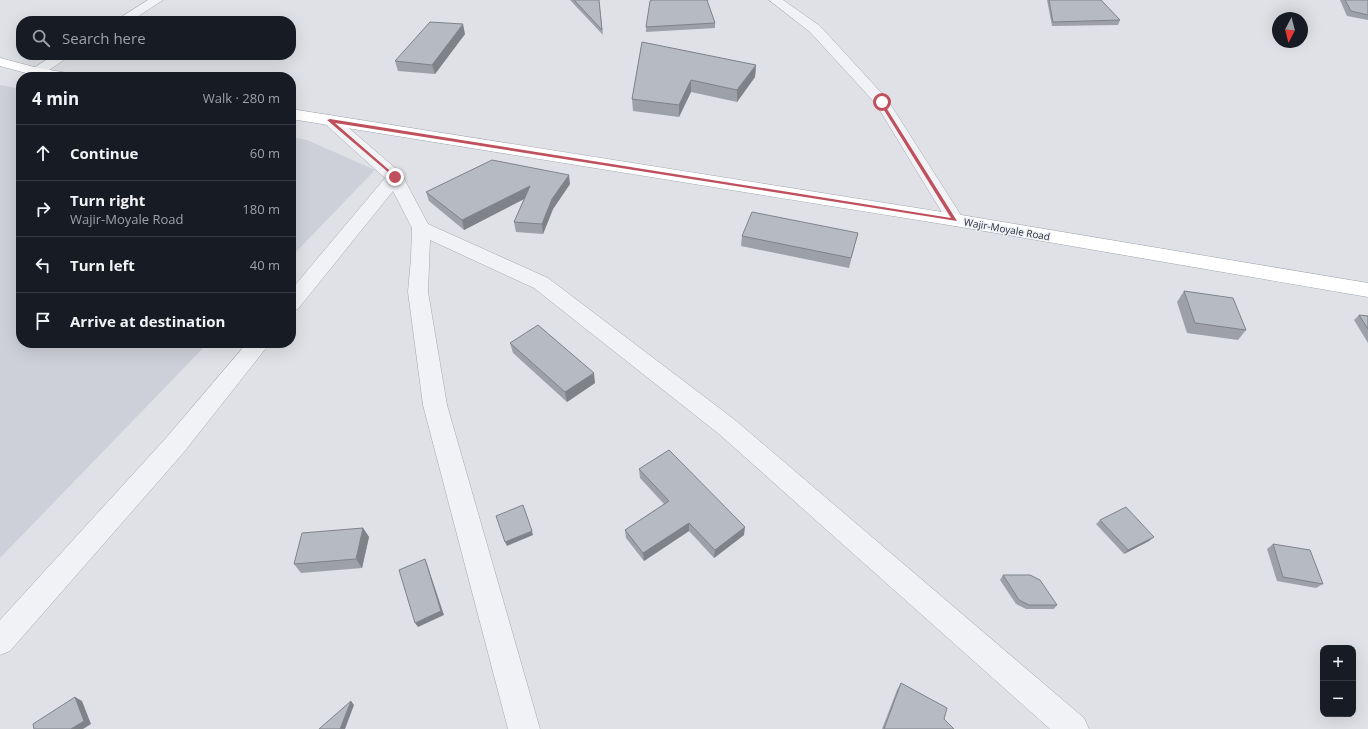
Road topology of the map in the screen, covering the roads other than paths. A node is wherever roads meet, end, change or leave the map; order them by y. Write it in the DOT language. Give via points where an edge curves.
graph roads {
  1 [pos="157,0"];
  2 [pos="775,0"];
  3 [pos="130,16"];
  4 [pos="56,60"];
  5 [pos="0,62"];
  6 [pos="37,72"];
  7 [pos="296,115"];
  8 [pos="330,120"];
  9 [pos="395,177"];
  10 [pos="955,220"];
  11 [pos="421,228"];
  12 [pos="1368,290"];
  13 [pos="296,298"];
  14 [pos="255,348"];
  15 [pos="0,641"];
  16 [pos="524,729"];
  17 [pos="1073,729"];
  1 -- 3 [label="street"];
  2 -- 10 [label="street" via="815,29 882,102"];
  4 -- 6 [label="street"];
  5 -- 6 [label="main road"];
  7 -- 8 [label="main road, Wajir-Moyale Road"];
  8 -- 9 [label="street"];
  8 -- 10 [label="main road, Wajir-Moyale Road"];
  9 -- 11 [label="street"];
  9 -- 13 [label="street"];
  10 -- 12 [label="main road, Wajir-Moyale Road"];
  11 -- 16 [label="street" via="418,292 434,405"];
  11 -- 17 [label="street" via="541,283 727,427"];
  14 -- 15 [label="street" via="176,445"];
}
